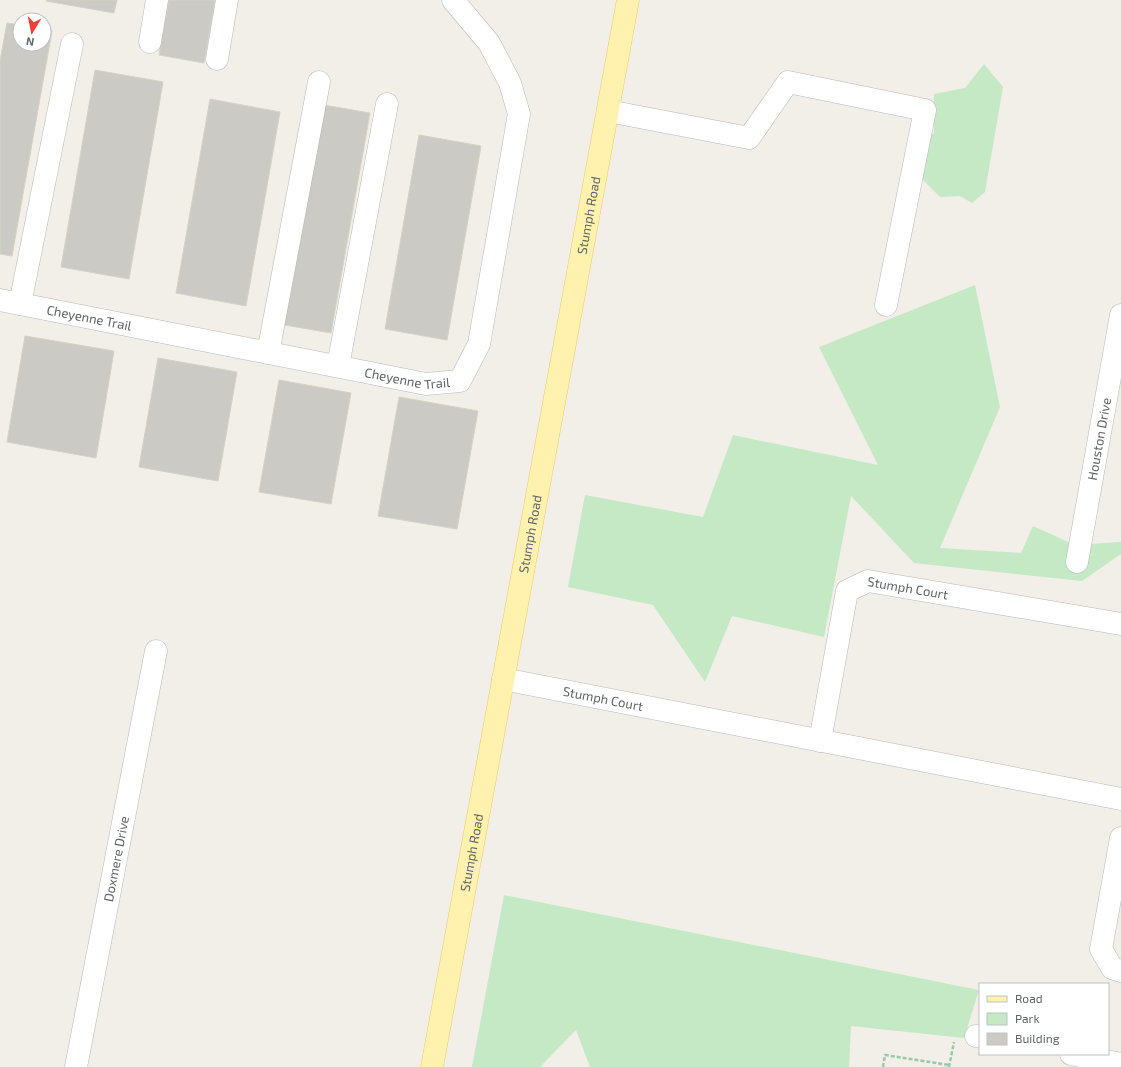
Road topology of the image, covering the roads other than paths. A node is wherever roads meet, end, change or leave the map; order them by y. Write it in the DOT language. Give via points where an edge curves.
graph roads {
  1 [pos="158,0"];
  2 [pos="227,0"];
  3 [pos="453,0"];
  4 [pos="628,0"];
  5 [pos="150,42"];
  6 [pos="72,44"];
  7 [pos="217,60"];
  8 [pos="319,82"];
  9 [pos="387,104"];
  10 [pos="608,111"];
  11 [pos="10,302"];
  12 [pos="886,305"];
  13 [pos="1121,315"];
  14 [pos="1118,349"];
  15 [pos="268,353"];
  16 [pos="338,366"];
  17 [pos="1077,562"];
  18 [pos="1121,624"];
  19 [pos="156,651"];
  20 [pos="503,679"];
  21 [pos="820,741"];
  22 [pos="1121,800"];
  23 [pos="1121,838"];
  24 [pos="1121,971"];
  25 [pos="1076,1055"];
  26 [pos="1121,1064"];
  27 [pos="76,1067"];
  28 [pos="432,1067"];
  1 -- 5 [label="street"];
  2 -- 7 [label="street"];
  3 -- 16 [label="street, Cheyenne Trail" via="489,43 510,83 519,114 479,344 460,381 426,384"];
  4 -- 10 [label="main road, Stumph Road"];
  6 -- 11 [label="street"];
  8 -- 15 [label="street"];
  9 -- 16 [label="street"];
  10 -- 12 [label="street" via="749,138 788,82 925,110"];
  10 -- 20 [label="main road, Stumph Road"];
  11 -- 15 [label="street, Cheyenne Trail"];
  13 -- 14 [label="street, Houston Drive"];
  14 -- 17 [label="street, Houston Drive"];
  15 -- 16 [label="street, Cheyenne Trail"];
  18 -- 21 [label="street, Stumph Court" via="868,581 847,591"];
  19 -- 27 [label="street, Doxmere Drive"];
  20 -- 21 [label="street, Stumph Court"];
  20 -- 28 [label="main road, Stumph Road"];
  21 -- 22 [label="street, Stumph Court"];
  23 -- 24 [label="street" via="1102,948 1112,968"];
  25 -- 26 [label="street"];
}
